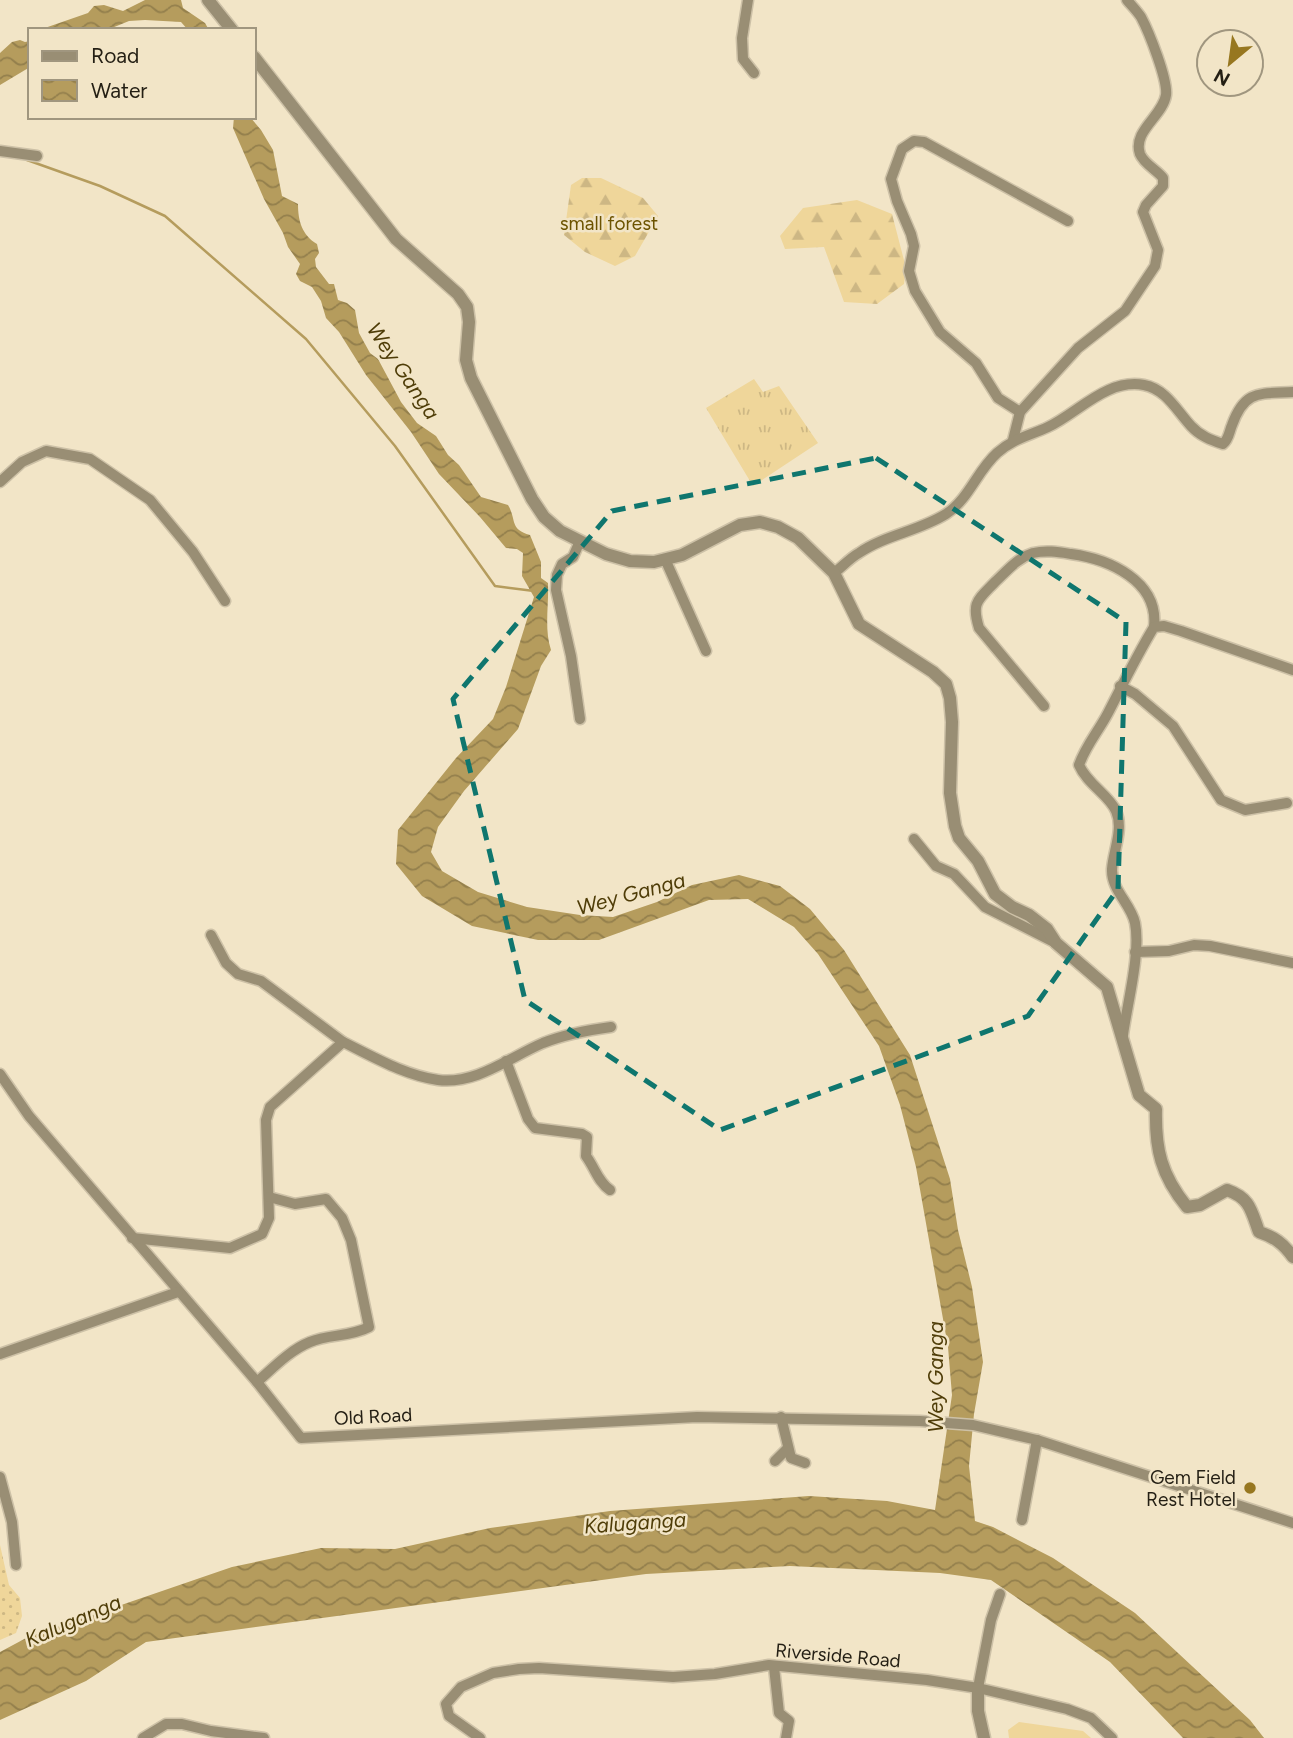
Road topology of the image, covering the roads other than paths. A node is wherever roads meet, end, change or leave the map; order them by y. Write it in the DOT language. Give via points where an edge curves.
graph roads {
  1 [pos="208,0"];
  2 [pos="748,0"];
  3 [pos="1127,0"];
  4 [pos="230,28"];
  5 [pos="256,60"];
  6 [pos="754,74"];
  7 [pos="0,151"];
  8 [pos="37,156"];
  9 [pos="1068,221"];
  10 [pos="1293,392"];
  11 [pos="1020,412"];
  12 [pos="1013,440"];
  13 [pos="0,482"];
  14 [pos="580,541"];
  15 [pos="665,559"];
  16 [pos="834,573"];
  17 [pos="225,601"];
  18 [pos="1154,627"];
  19 [pos="706,651"];
  20 [pos="1293,670"];
  21 [pos="1120,686"];
  22 [pos="1045,706"];
  23 [pos="580,719"];
  24 [pos="1287,803"];
  25 [pos="914,839"];
  26 [pos="211,935"];
  27 [pos="1056,943"];
  28 [pos="1135,952"];
  29 [pos="1293,963"];
  30 [pos="611,1027"];
  31 [pos="1123,1035"];
  32 [pos="343,1042"];
  33 [pos="506,1061"];
  34 [pos="0,1074"];
  35 [pos="610,1190"];
  36 [pos="270,1197"];
  37 [pos="132,1238"];
  38 [pos="1293,1256"];
  39 [pos="178,1292"];
  40 [pos="0,1354"];
  41 [pos="257,1382"];
  42 [pos="781,1417"];
  43 [pos="1037,1440"];
  44 [pos="788,1448"];
  45 [pos="775,1461"];
  46 [pos="805,1463"];
  47 [pos="0,1477"];
  48 [pos="1022,1520"];
  49 [pos="1293,1523"];
  50 [pos="16,1565"];
  51 [pos="1000,1594"];
  52 [pos="774,1667"];
  53 [pos="978,1688"];
  54 [pos="143,1738"];
  55 [pos="264,1738"];
  56 [pos="480,1738"];
  57 [pos="786,1738"];
  58 [pos="984,1738"];
  59 [pos="1112,1738"];
  1 -- 4 [label="street"];
  2 -- 6 [label="street" via="741,38 743,59"];
  3 -- 11 [label="street" via="1140,16 1167,93 1141,135 1139,152 1163,178 1163,186 1143,212 1158,250 1155,266 1125,311 1078,348"];
  5 -- 14 [label="street" via="396,239 467,307 466,360 471,379 531,499 560,531"];
  7 -- 8 [label="street"];
  9 -- 11 [label="street" via="924,142 914,141 902,149 891,179 914,246 909,271 915,291 940,332 976,363 998,398"];
  10 -- 12 [label="street" via="1247,397 1223,444 1200,433 1164,394 1144,385 1105,391 1049,426"];
  11 -- 12 [label="street"];
  12 -- 16 [label="street" via="994,455 949,513 859,552"];
  13 -- 17 [label="street" via="22,462 46,452 90,459 150,500 193,552"];
  14 -- 15 [label="street" via="630,561"];
  14 -- 23 [label="street" via="573,557 562,564 556,590"];
  15 -- 16 [label="street" via="740,525 760,522 798,537"];
  15 -- 19 [label="street"];
  16 -- 27 [label="street" via="859,624 946,684 952,722 950,793 959,838 978,860 995,894 1047,929"];
  18 -- 20 [label="street" via="1181,631"];
  18 -- 21 [label="street"];
  18 -- 22 [label="street" via="1151,600 1139,582 1093,557 1046,551 1016,562 976,601 974,614 996,651"];
  21 -- 24 [label="street" via="1172,726 1221,800 1245,810"];
  21 -- 28 [label="street" via="1079,765 1116,811 1113,880 1135,922"];
  25 -- 27 [label="street" via="936,866 954,874 985,907"];
  26 -- 32 [label="street" via="226,963 238,974 261,981"];
  27 -- 31 [label="street" via="1107,987"];
  28 -- 29 [label="street" via="1210,946"];
  28 -- 31 [label="street"];
  30 -- 33 [label="street" via="543,1043"];
  31 -- 38 [label="street" via="1139,1095 1156,1109 1155,1140 1170,1186 1187,1207 1200,1205 1227,1189 1240,1194 1250,1204 1259,1231 1273,1236"];
  32 -- 33 [label="street" via="396,1069 439,1080 472,1078"];
  32 -- 36 [label="street" via="270,1107 266,1120"];
  33 -- 35 [label="street" via="535,1128 587,1137 586,1156"];
  34 -- 37 [label="street, Old Road" via="29,1116"];
  36 -- 37 [label="street" via="262,1234 230,1248"];
  36 -- 41 [label="street" via="295,1204 326,1199 342,1218 369,1327 356,1334 311,1341"];
  37 -- 39 [label="street, Old Road"];
  39 -- 40 [label="street"];
  39 -- 41 [label="street, Old Road"];
  41 -- 42 [label="street, Old Road" via="301,1438"];
  42 -- 43 [label="street, Old Road" via="973,1425"];
  42 -- 44 [label="street"];
  43 -- 48 [label="street"];
  43 -- 49 [label="street, Old Road"];
  44 -- 45 [label="street"];
  44 -- 46 [label="street" via="791,1458"];
  47 -- 50 [label="street" via="12,1522"];
  51 -- 53 [label="street"];
  52 -- 53 [label="street, Riverside Road"];
  52 -- 56 [label="street, Riverside Road" via="673,1677 539,1668 493,1673 461,1687 446,1704 449,1716"];
  52 -- 57 [label="street" via="779,1713 789,1721"];
  53 -- 58 [label="street"];
  53 -- 59 [label="street, Riverside Road" via="1068,1709 1091,1718"];
  54 -- 55 [label="street" via="166,1724 182,1724"];
}
